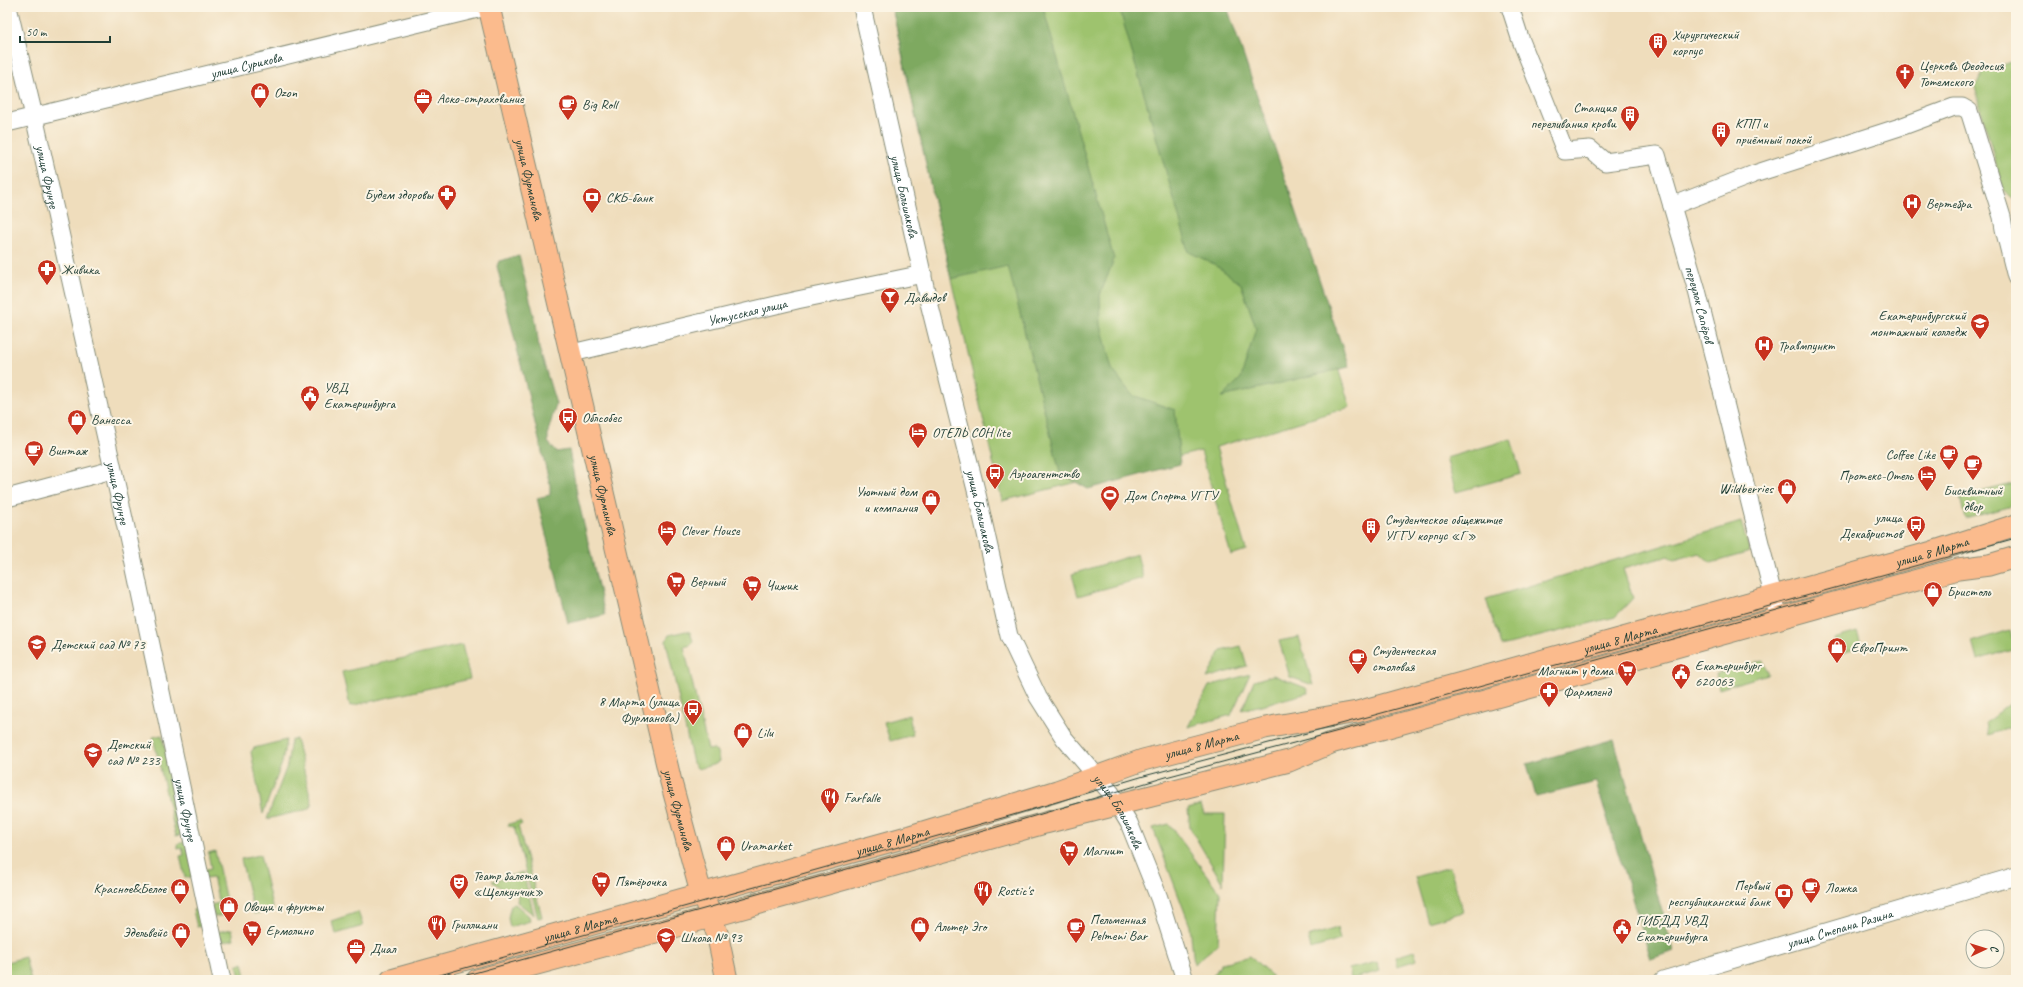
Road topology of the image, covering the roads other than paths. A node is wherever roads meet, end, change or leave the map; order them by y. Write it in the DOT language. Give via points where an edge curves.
graph roads {
  1 [pos="8,7"];
  2 [pos="487,7"];
  3 [pos="862,7"];
  4 [pos="1510,7"];
  5 [pos="34,116"];
  6 [pos="7,122"];
  7 [pos="1672,206"];
  8 [pos="2009,213"];
  9 [pos="923,274"];
  10 [pos="2016,277"];
  11 [pos="572,353"];
  12 [pos="112,470"];
  13 [pos="7,498"];
  14 [pos="2016,526"];
  15 [pos="2016,557"];
  16 [pos="1774,596"];
  17 [pos="1779,619"];
  18 [pos="1098,776"];
  19 [pos="1119,804"];
  20 [pos="2016,876"];
  21 [pos="703,894"];
  22 [pos="711,917"];
  23 [pos="222,980"];
  24 [pos="391,980"];
  25 [pos="477,980"];
  26 [pos="727,980"];
  27 [pos="1185,980"];
  28 [pos="1663,980"];
  1 -- 5 [label="street, улица Фрунзе"];
  2 -- 5 [label="street, улица Сурикова"];
  2 -- 11 [label="main road, улица Фурманова"];
  3 -- 9 [label="street, улица Большакова"];
  4 -- 7 [label="street, переулок Сапёров" via="1565,151 1590,148 1605,162 1657,155"];
  5 -- 6 [label="street, улица Сурикова"];
  5 -- 12 [label="street, улица Фрунзе"];
  7 -- 8 [label="street" via="1754,174 1954,107 1962,107 1969,111"];
  7 -- 16 [label="street, переулок Сапёров" via="1697,291"];
  8 -- 10 [label="street" via="2004,229"];
  9 -- 11 [label="street, Уктусская улица" via="797,300"];
  9 -- 18 [label="street, улица Большакова" via="1009,636 1038,697 1064,738"];
  11 -- 21 [label="main road, улица Фурманова" via="671,782"];
  12 -- 13 [label="street"];
  12 -- 23 [label="street, улица Фрунзе"];
  14 -- 16 [label="main road, улица 8 Марта"];
  15 -- 17 [label="main road, улица 8 Марта" via="1989,565 1958,569"];
  16 -- 17 [label="street, переулок Сапёров"];
  16 -- 18 [label="main road, улица 8 Марта" via="1357,712 1265,728 1143,760"];
  17 -- 19 [label="main road, улица 8 Марта" via="1331,743 1289,761"];
  18 -- 19 [label="street, улица Большакова"];
  18 -- 21 [label="main road, улица 8 Марта" via="910,836"];
  19 -- 22 [label="main road, улица 8 Марта"];
  19 -- 27 [label="street, улица Большакова" via="1148,868"];
  20 -- 28 [label="street, улица Степана Разина"];
  21 -- 22 [label="main road, улица Фурманова"];
  21 -- 24 [label="main road, улица 8 Марта"];
  22 -- 25 [label="main road, улица 8 Марта"];
  22 -- 26 [label="main road, улица Фурманова"];
}
